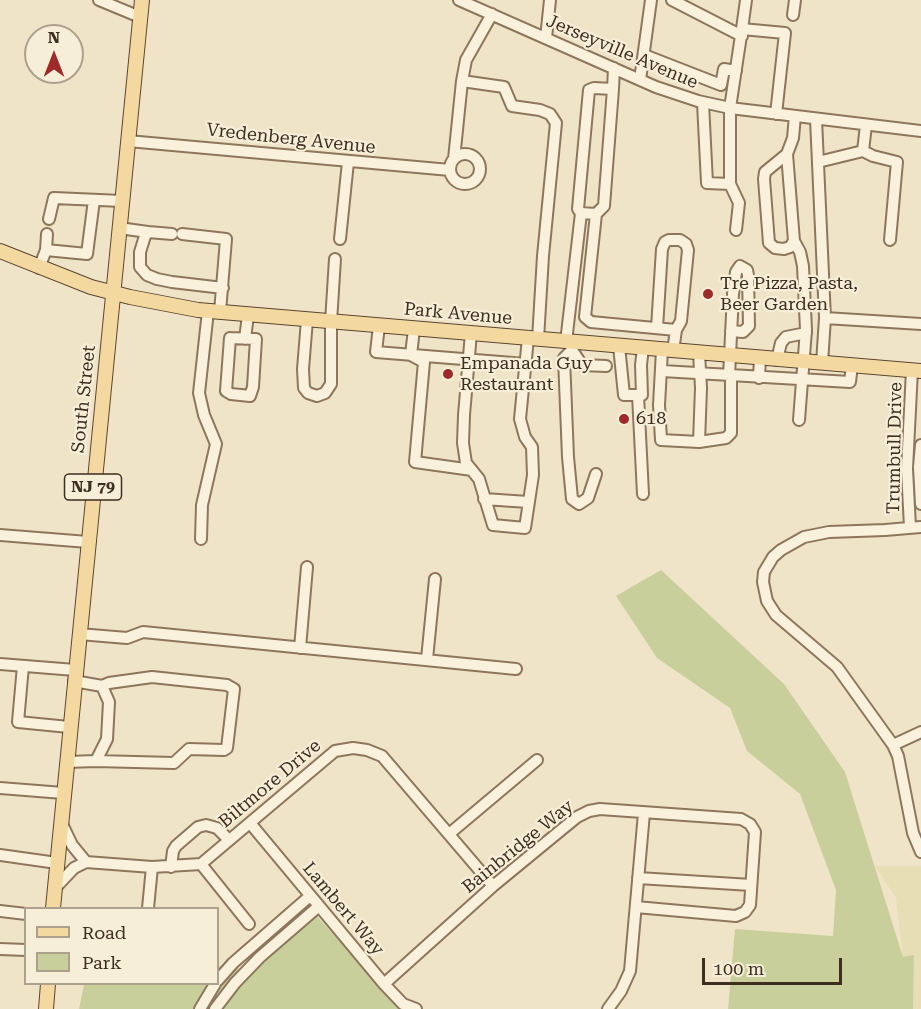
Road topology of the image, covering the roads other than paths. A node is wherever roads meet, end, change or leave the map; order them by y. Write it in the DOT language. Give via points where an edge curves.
graph roads {
  1 [pos="99,0"];
  2 [pos="142,0"];
  3 [pos="459,0"];
  4 [pos="550,0"];
  5 [pos="651,0"];
  6 [pos="672,0"];
  7 [pos="746,0"];
  8 [pos="795,0"];
  9 [pos="492,14"];
  10 [pos="793,15"];
  11 [pos="140,17"];
  12 [pos="742,33"];
  13 [pos="546,38"];
  14 [pos="644,55"];
  15 [pos="614,68"];
  16 [pos="736,71"];
  17 [pos="640,80"];
  18 [pos="462,81"];
  19 [pos="613,89"];
  20 [pos="703,103"];
  21 [pos="730,108"];
  22 [pos="776,114"];
  23 [pos="795,116"];
  24 [pos="816,119"];
  25 [pos="866,125"];
  26 [pos="921,131"];
  27 [pos="128,141"];
  28 [pos="863,151"];
  29 [pos="787,154"];
  30 [pos="454,159"];
  31 [pos="348,162"];
  32 [pos="818,162"];
  33 [pos="450,170"];
  34 [pos="730,184"];
  35 [pos="94,200"];
  36 [pos="122,201"];
  37 [pos="581,213"];
  38 [pos="596,214"];
  39 [pos="49,219"];
  40 [pos="119,228"];
  41 [pos="736,230"];
  42 [pos="148,232"];
  43 [pos="47,234"];
  44 [pos="340,239"];
  45 [pos="890,240"];
  46 [pos="794,241"];
  47 [pos="46,250"];
  48 [pos="0,251"];
  49 [pos="335,259"];
  50 [pos="39,268"];
  51 [pos="223,288"];
  52 [pos="113,293"];
  53 [pos="214,312"];
  54 [pos="248,315"];
  55 [pos="825,318"];
  56 [pos="307,320"];
  57 [pos="331,322"];
  58 [pos="921,324"];
  59 [pos="379,326"];
  60 [pos="657,328"];
  61 [pos="414,329"];
  62 [pos="676,330"];
  63 [pos="731,331"];
  64 [pos="471,333"];
  65 [pos="806,333"];
  66 [pos="250,339"];
  67 [pos="533,339"];
  68 [pos="570,345"];
  69 [pos="619,346"];
  70 [pos="643,348"];
  71 [pos="667,350"];
  72 [pos="699,353"];
  73 [pos="411,355"];
  74 [pos="729,356"];
  75 [pos="468,358"];
  76 [pos="760,358"];
  77 [pos="777,360"];
  78 [pos="803,361"];
  79 [pos="822,363"];
  80 [pos="525,364"];
  81 [pos="852,365"];
  82 [pos="606,366"];
  83 [pos="662,371"];
  84 [pos="917,371"];
  85 [pos="700,374"];
  86 [pos="730,376"];
  87 [pos="759,378"];
  88 [pos="802,379"];
  89 [pos="638,395"];
  90 [pos="799,420"];
  91 [pos="699,442"];
  92 [pos="921,445"];
  93 [pos="472,470"];
  94 [pos="596,474"];
  95 [pos="643,494"];
  96 [pos="484,499"];
  97 [pos="528,502"];
  98 [pos="921,504"];
  99 [pos="916,527"];
  100 [pos="0,535"];
  101 [pos="201,539"];
  102 [pos="88,543"];
  103 [pos="307,567"];
  104 [pos="435,579"];
  105 [pos="79,634"];
  106 [pos="300,648"];
  107 [pos="427,659"];
  108 [pos="0,664"];
  109 [pos="23,666"];
  110 [pos="516,669"];
  111 [pos="74,676"];
  112 [pos="102,686"];
  113 [pos="69,727"];
  114 [pos="921,732"];
  115 [pos="893,745"];
  116 [pos="537,760"];
  117 [pos="96,761"];
  118 [pos="67,762"];
  119 [pos="0,789"];
  120 [pos="63,793"];
  121 [pos="644,813"];
  122 [pos="60,822"];
  123 [pos="250,823"];
  124 [pos="449,834"];
  125 [pos="229,840"];
  126 [pos="921,852"];
  127 [pos="0,855"];
  128 [pos="86,862"];
  129 [pos="57,863"];
  130 [pos="201,864"];
  131 [pos="152,867"];
  132 [pos="171,867"];
  133 [pos="638,878"];
  134 [pos="751,885"];
  135 [pos="493,886"];
  136 [pos="55,888"];
  137 [pos="310,896"];
  138 [pos="319,906"];
  139 [pos="53,907"];
  140 [pos="148,907"];
  141 [pos="636,907"];
  142 [pos="0,911"];
  143 [pos="24,914"];
  144 [pos="249,924"];
  145 [pos="263,937"];
  146 [pos="271,947"];
  147 [pos="0,949"];
  148 [pos="24,950"];
  149 [pos="219,979"];
  150 [pos="384,984"];
  151 [pos="48,985"];
  152 [pos="214,985"];
  153 [pos="46,1009"];
  154 [pos="200,1009"];
  155 [pos="215,1009"];
  156 [pos="416,1009"];
  157 [pos="608,1009"];
  1 -- 11 [label="street"];
  2 -- 11 [label="main road, South Street / NJ 79"];
  3 -- 9 [label="street, Jerseyville Avenue"];
  4 -- 13 [label="street"];
  5 -- 14 [label="street"];
  6 -- 12 [label="street"];
  7 -- 12 [label="street"];
  8 -- 10 [label="street"];
  9 -- 13 [label="street, Jerseyville Avenue"];
  9 -- 18 [label="street" via="469,54"];
  11 -- 27 [label="main road, South Street / NJ 79"];
  12 -- 16 [label="street"];
  12 -- 22 [label="street" via="785,33"];
  13 -- 15 [label="street, Jerseyville Avenue"];
  14 -- 16 [label="street" via="721,85 724,69"];
  14 -- 17 [label="street"];
  15 -- 17 [label="street, Jerseyville Avenue"];
  15 -- 19 [label="street"];
  16 -- 21 [label="street"];
  17 -- 20 [label="street, Jerseyville Avenue"];
  18 -- 30 [label="street"];
  18 -- 67 [label="street" via="504,87 512,106 540,110 550,114 556,123"];
  19 -- 37 [label="street" via="589,90 578,209"];
  19 -- 38 [label="street" via="604,206"];
  20 -- 21 [label="street, Jerseyville Avenue"];
  20 -- 34 [label="street" via="707,183"];
  21 -- 22 [label="street, Jerseyville Avenue"];
  21 -- 34 [label="street"];
  22 -- 23 [label="street, Jerseyville Avenue"];
  23 -- 24 [label="street, Jerseyville Avenue"];
  23 -- 29 [label="street"];
  24 -- 25 [label="street, Jerseyville Avenue"];
  24 -- 32 [label="street"];
  25 -- 26 [label="street, Jerseyville Avenue"];
  25 -- 28 [label="street"];
  27 -- 31 [label="street, Vredenberg Avenue"];
  27 -- 36 [label="main road, South Street / NJ 79"];
  28 -- 32 [label="street"];
  28 -- 45 [label="street" via="897,162"];
  29 -- 46 [label="street"];
  29 -- 46 [label="street" via="765,172 767,237 775,248 790,247"];
  30 -- 33 [label="street"];
  30 -- 33 [label="street" via="470,155 479,162 480,174 472,183 460,184"];
  31 -- 33 [label="street, Vredenberg Avenue"];
  31 -- 44 [label="street"];
  32 -- 55 [label="street"];
  34 -- 41 [label="street" via="739,203"];
  35 -- 36 [label="street"];
  35 -- 39 [label="street" via="54,198"];
  35 -- 47 [label="street" via="87,254"];
  36 -- 40 [label="main road, South Street / NJ 79"];
  37 -- 38 [label="street"];
  37 -- 68 [label="street"];
  38 -- 60 [label="street" via="585,317 591,322"];
  40 -- 42 [label="street"];
  40 -- 52 [label="main road, South Street / NJ 79"];
  42 -- 51 [label="street" via="140,260 147,275"];
  42 -- 51 [label="street" via="226,239"];
  43 -- 47 [label="street"];
  46 -- 65 [label="street" via="803,266"];
  47 -- 50 [label="street"];
  48 -- 50 [label="main road, Park Avenue"];
  49 -- 57 [label="street"];
  50 -- 52 [label="main road, Park Avenue"];
  51 -- 53 [label="street"];
  52 -- 53 [label="main road, Park Avenue"];
  52 -- 102 [label="main road, South Street / NJ 79"];
  53 -- 54 [label="main road, Park Avenue"];
  53 -- 101 [label="street" via="199,393 216,444 204,494"];
  54 -- 56 [label="main road, Park Avenue"];
  54 -- 66 [label="street"];
  55 -- 58 [label="street"];
  55 -- 79 [label="street"];
  56 -- 57 [label="main road, Park Avenue"];
  56 -- 57 [label="street" via="304,388 317,396 331,384"];
  57 -- 59 [label="main road, Park Avenue"];
  59 -- 61 [label="main road, Park Avenue"];
  59 -- 73 [label="street" via="376,352"];
  60 -- 62 [label="street"];
  60 -- 62 [label="street" via="662,249 669,240 680,240 688,250 681,321"];
  61 -- 64 [label="main road, Park Avenue"];
  61 -- 73 [label="street"];
  62 -- 71 [label="street"];
  63 -- 63 [label="street" via="743,332 749,326 747,270 740,266 736,272"];
  63 -- 74 [label="street"];
  64 -- 67 [label="main road, Park Avenue"];
  64 -- 75 [label="street"];
  65 -- 77 [label="street" via="786,337"];
  65 -- 78 [label="street"];
  66 -- 66 [label="street" via="230,338 226,391 231,394 250,396"];
  67 -- 68 [label="main road, Park Avenue"];
  67 -- 80 [label="street"];
  68 -- 69 [label="main road, Park Avenue"];
  68 -- 82 [label="street" via="582,365"];
  68 -- 94 [label="street" via="564,358 572,499 579,504 588,498"];
  69 -- 70 [label="main road, Park Avenue"];
  69 -- 89 [label="street" via="624,395"];
  70 -- 71 [label="main road, Park Avenue"];
  70 -- 89 [label="street" via="642,395"];
  71 -- 72 [label="main road, Park Avenue"];
  71 -- 83 [label="street"];
  72 -- 74 [label="main road, Park Avenue"];
  72 -- 85 [label="street"];
  73 -- 75 [label="street"];
  73 -- 93 [label="street" via="424,362 416,462"];
  74 -- 76 [label="main road, Park Avenue"];
  74 -- 86 [label="street"];
  75 -- 80 [label="street"];
  75 -- 93 [label="street" via="463,443 466,463"];
  76 -- 77 [label="main road, Park Avenue"];
  76 -- 87 [label="street"];
  77 -- 78 [label="main road, Park Avenue"];
  78 -- 79 [label="main road, Park Avenue"];
  78 -- 88 [label="street"];
  79 -- 81 [label="main road, Park Avenue"];
  80 -- 97 [label="street" via="520,419 532,447 533,476"];
  81 -- 84 [label="main road, Park Avenue"];
  81 -- 88 [label="street" via="850,382"];
  83 -- 85 [label="street"];
  83 -- 91 [label="street" via="662,440"];
  84 -- 99 [label="street, Trumbull Drive" via="907,469"];
  85 -- 86 [label="street"];
  85 -- 91 [label="street"];
  86 -- 87 [label="street"];
  86 -- 91 [label="street" via="731,433 726,438"];
  87 -- 88 [label="street"];
  88 -- 90 [label="street"];
  89 -- 95 [label="street"];
  92 -- 98 [label="street, Trumbull Drive"];
  93 -- 96 [label="street" via="479,479"];
  96 -- 97 [label="street"];
  96 -- 97 [label="street" via="492,525 525,528"];
  99 -- 115 [label="street" via="804,537 781,550 764,572 767,601 776,615 837,667"];
  100 -- 102 [label="street"];
  102 -- 105 [label="main road, South Street / NJ 79"];
  103 -- 106 [label="street"];
  104 -- 107 [label="street"];
  105 -- 106 [label="street" via="127,638 143,632"];
  105 -- 111 [label="main road, South Street / NJ 79"];
  106 -- 107 [label="street"];
  107 -- 110 [label="street"];
  108 -- 109 [label="street"];
  109 -- 111 [label="street"];
  109 -- 113 [label="street" via="18,722"];
  111 -- 112 [label="street"];
  111 -- 113 [label="main road, South Street / NJ 79"];
  112 -- 117 [label="street" via="109,702 107,739"];
  112 -- 117 [label="street" via="152,678 227,685 234,689 225,750 189,749 174,763"];
  113 -- 118 [label="main road, South Street / NJ 79"];
  114 -- 115 [label="street"];
  115 -- 126 [label="street"];
  116 -- 124 [label="street"];
  117 -- 118 [label="street"];
  118 -- 120 [label="main road, South Street / NJ 79"];
  119 -- 120 [label="street"];
  120 -- 122 [label="main road, South Street / NJ 79"];
  121 -- 133 [label="street"];
  121 -- 134 [label="street, Bainbridge Way" via="741,819 750,824 755,832"];
  121 -- 135 [label="street, Bainbridge Way" via="589,811"];
  122 -- 128 [label="street"];
  122 -- 129 [label="main road, South Street / NJ 79"];
  123 -- 124 [label="street, Biltmore Drive" via="335,751 353,748 382,756"];
  123 -- 125 [label="street, Biltmore Drive"];
  123 -- 137 [label="street, Lambert Way"];
  124 -- 135 [label="street, Biltmore Drive"];
  125 -- 130 [label="street, Biltmore Drive"];
  125 -- 132 [label="street" via="216,828 198,827 172,850"];
  127 -- 129 [label="street"];
  128 -- 131 [label="street"];
  128 -- 136 [label="street" via="74,868"];
  129 -- 136 [label="main road, South Street / NJ 79"];
  130 -- 132 [label="street"];
  130 -- 144 [label="street"];
  131 -- 132 [label="street"];
  131 -- 140 [label="street"];
  133 -- 134 [label="street"];
  133 -- 141 [label="street"];
  134 -- 141 [label="street, Bainbridge Way" via="750,905 736,916"];
  135 -- 150 [label="street, Bainbridge Way"];
  136 -- 139 [label="main road, South Street / NJ 79"];
  137 -- 138 [label="street, Lambert Way"];
  137 -- 145 [label="street"];
  138 -- 146 [label="street"];
  138 -- 150 [label="street, Lambert Way"];
  141 -- 157 [label="street" via="630,971"];
  142 -- 143 [label="street"];
  145 -- 146 [label="street"];
  145 -- 149 [label="street"];
  146 -- 155 [label="street"];
  147 -- 148 [label="street"];
  150 -- 156 [label="street, Lambert Way" via="403,1004"];
  151 -- 153 [label="main road"];
  152 -- 154 [label="street"];
}
